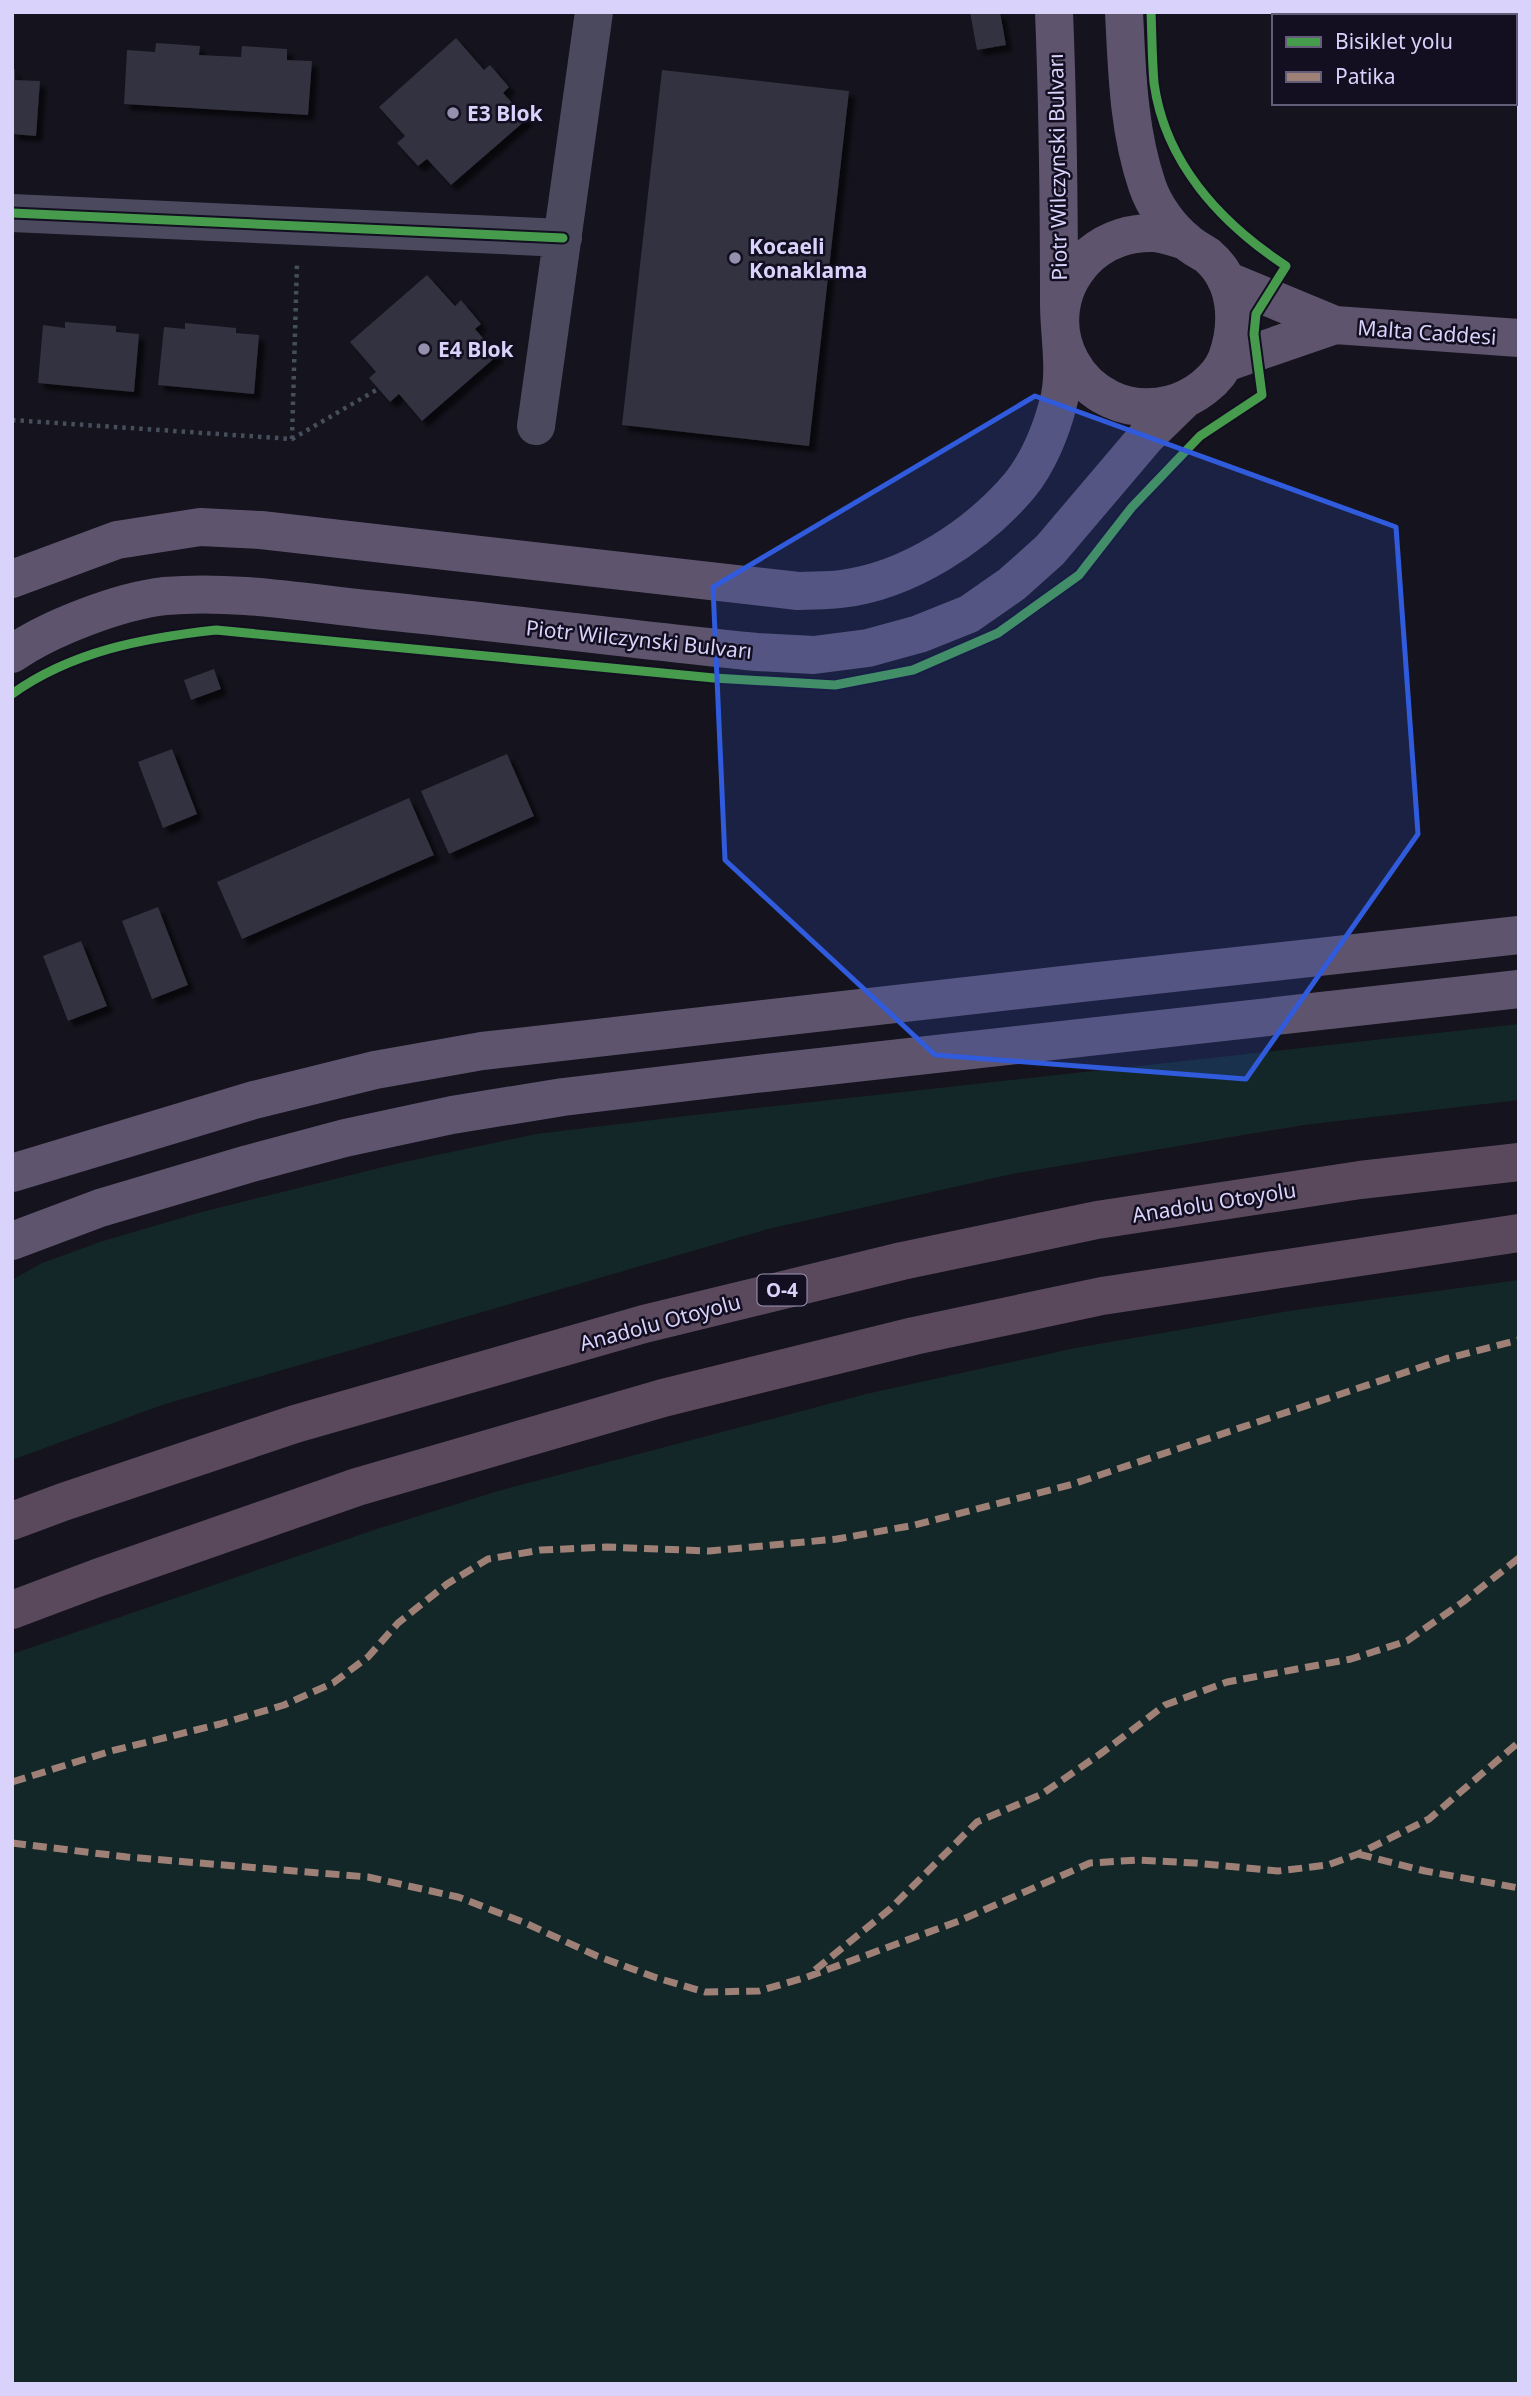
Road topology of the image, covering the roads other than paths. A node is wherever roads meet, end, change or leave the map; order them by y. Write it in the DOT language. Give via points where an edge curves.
graph roads {
  1 [pos="594,12"];
  2 [pos="1054,12"];
  3 [pos="1124,12"];
  4 [pos="12,213"];
  5 [pos="563,239"];
  6 [pos="1186,241"];
  7 [pos="1226,280"];
  8 [pos="1059,322"];
  9 [pos="1335,325"];
  10 [pos="1519,338"];
  11 [pos="1225,363"];
  12 [pos="1184,401"];
  13 [pos="536,426"];
  14 [pos="12,579"];
  15 [pos="12,654"];
  16 [pos="1519,935"];
  17 [pos="1519,989"];
  18 [pos="1519,1162"];
  19 [pos="12,1173"];
  20 [pos="1519,1233"];
  21 [pos="12,1241"];
  22 [pos="12,1521"];
  23 [pos="12,1610"];
  1 -- 5 [label="street"];
  2 -- 8 [label="main road, Piotr Wilczynski Bulvarı"];
  3 -- 6 [label="main road, Piotr Wilczynski Bulvarı" via="1129,105 1148,186 1163,216"];
  4 -- 5 [label="street"];
  5 -- 13 [label="street"];
  6 -- 7 [label="main road, Piotr Wilczynski Bulvarı" via="1209,257"];
  6 -- 8 [label="main road, Piotr Wilczynski Bulvarı" via="1157,233 1137,234 1100,247 1078,266 1064,292"];
  7 -- 9 [label="main road, Malta Caddesi"];
  7 -- 11 [label="main road, Piotr Wilczynski Bulvarı" via="1235,307 1234,336"];
  8 -- 12 [label="main road, Piotr Wilczynski Bulvarı" via="1064,351 1079,376 1101,395 1127,406 1156,408"];
  8 -- 14 [label="main road, Piotr Wilczynski Bulvarı" via="1059,403 1042,447 1021,483 984,522 940,553 894,575 842,589 798,591 200,527 117,540"];
  9 -- 10 [label="main road, Malta Caddesi"];
  9 -- 11 [label="main road, Malta Caddesi"];
  11 -- 12 [label="main road, Piotr Wilczynski Bulvarı" via="1208,385"];
  12 -- 15 [label="main road, Piotr Wilczynski Bulvarı" via="1146,437 1050,550 1012,584 969,614 868,648 814,655 757,652 215,595 163,596 107,610 54,629"];
  16 -- 19 [label="main road" via="482,1051 375,1070 254,1100"];
  17 -- 21 [label="main road" via="756,1074 453,1115 248,1164 100,1208"];
  18 -- 22 [label="highway, Anadolu Otoyolu / O-4" via="1360,1180 1097,1220 902,1261 644,1324 295,1424"];
  20 -- 23 [label="highway" via="1102,1296 914,1336 663,1398 357,1487"];
}
